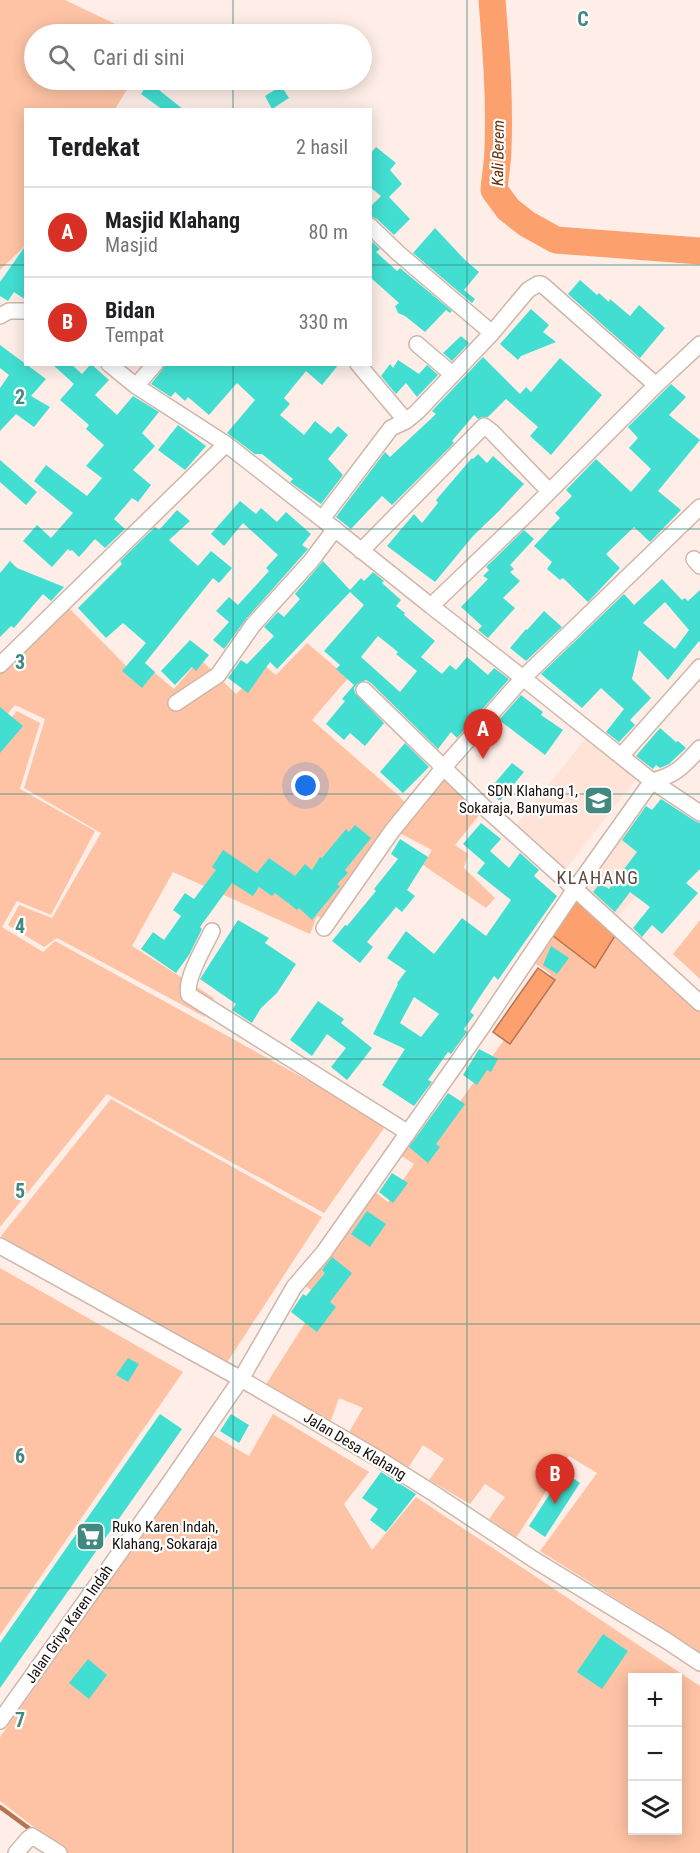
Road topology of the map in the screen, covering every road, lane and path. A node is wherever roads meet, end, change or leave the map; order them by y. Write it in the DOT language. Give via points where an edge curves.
graph roads {
  1 [pos="372,228"];
  2 [pos="24,311"];
  3 [pos="0,316"];
  4 [pos="492,333"];
  5 [pos="417,344"];
  6 [pos="700,344"];
  7 [pos="111,366"];
  8 [pos="153,366"];
  9 [pos="360,366"];
  10 [pos="452,374"];
  11 [pos="656,385"];
  12 [pos="136,386"];
  13 [pos="406,421"];
  14 [pos="226,444"];
  15 [pos="549,491"];
  16 [pos="700,507"];
  17 [pos="322,519"];
  18 [pos="335,529"];
  19 [pos="361,551"];
  20 [pos="431,606"];
  21 [pos="0,665"];
  22 [pos="700,667"];
  23 [pos="524,678"];
  24 [pos="364,690"];
  25 [pos="176,703"];
  26 [pos="700,748"];
  27 [pos="621,756"];
  28 [pos="444,767"];
  29 [pos="652,782"];
  30 [pos="700,813"];
  31 [pos="575,889"];
  32 [pos="324,928"];
  33 [pos="212,931"];
  34 [pos="700,1003"];
  35 [pos="407,1132"];
  36 [pos="0,1246"];
  37 [pos="241,1379"];
  38 [pos="700,1663"];
  39 [pos="0,1721"];
  40 [pos="16,1853"];
  41 [pos="59,1853"];
  1 -- 4 [label="street"];
  2 -- 3 [label="street" via="9,311"];
  4 -- 10 [label="street"];
  4 -- 11 [label="street" via="528,290 542,284"];
  5 -- 10 [label="street"];
  6 -- 11 [label="street"];
  7 -- 12 [label="street"];
  8 -- 12 [label="street"];
  9 -- 13 [label="street"];
  10 -- 13 [label="street"];
  11 -- 15 [label="street"];
  12 -- 14 [label="street"];
  13 -- 17 [label="street" via="391,428"];
  14 -- 17 [label="street"];
  14 -- 21 [label="street"];
  15 -- 19 [label="street" via="483,426"];
  15 -- 20 [label="street"];
  16 -- 23 [label="street"];
  17 -- 18 [label="street"];
  18 -- 19 [label="street"];
  18 -- 25 [label="street" via="253,625 218,675"];
  19 -- 20 [label="street"];
  20 -- 23 [label="street"];
  22 -- 27 [label="street"];
  23 -- 27 [label="street"];
  23 -- 28 [label="street"];
  24 -- 28 [label="street"];
  26 -- 29 [label="street" via="674,774"];
  27 -- 29 [label="street"];
  28 -- 31 [label="street"];
  28 -- 32 [label="street" via="373,856"];
  29 -- 30 [label="street"];
  29 -- 31 [label="street, Jalan Griya Karen Indah"];
  31 -- 34 [label="street"];
  31 -- 35 [label="street, Jalan Griya Karen Indah"];
  33 -- 35 [label="street" via="189,981 189,996"];
  35 -- 37 [label="street, Jalan Griya Karen Indah" via="324,1252 294,1287"];
  36 -- 37 [label="street, Jalan Desa Klahang"];
  37 -- 38 [label="street, Jalan Desa Klahang" via="397,1471"];
  37 -- 39 [label="street, Jalan Griya Karen Indah"];
  40 -- 41 [label="street" via="32,1836"];
}
